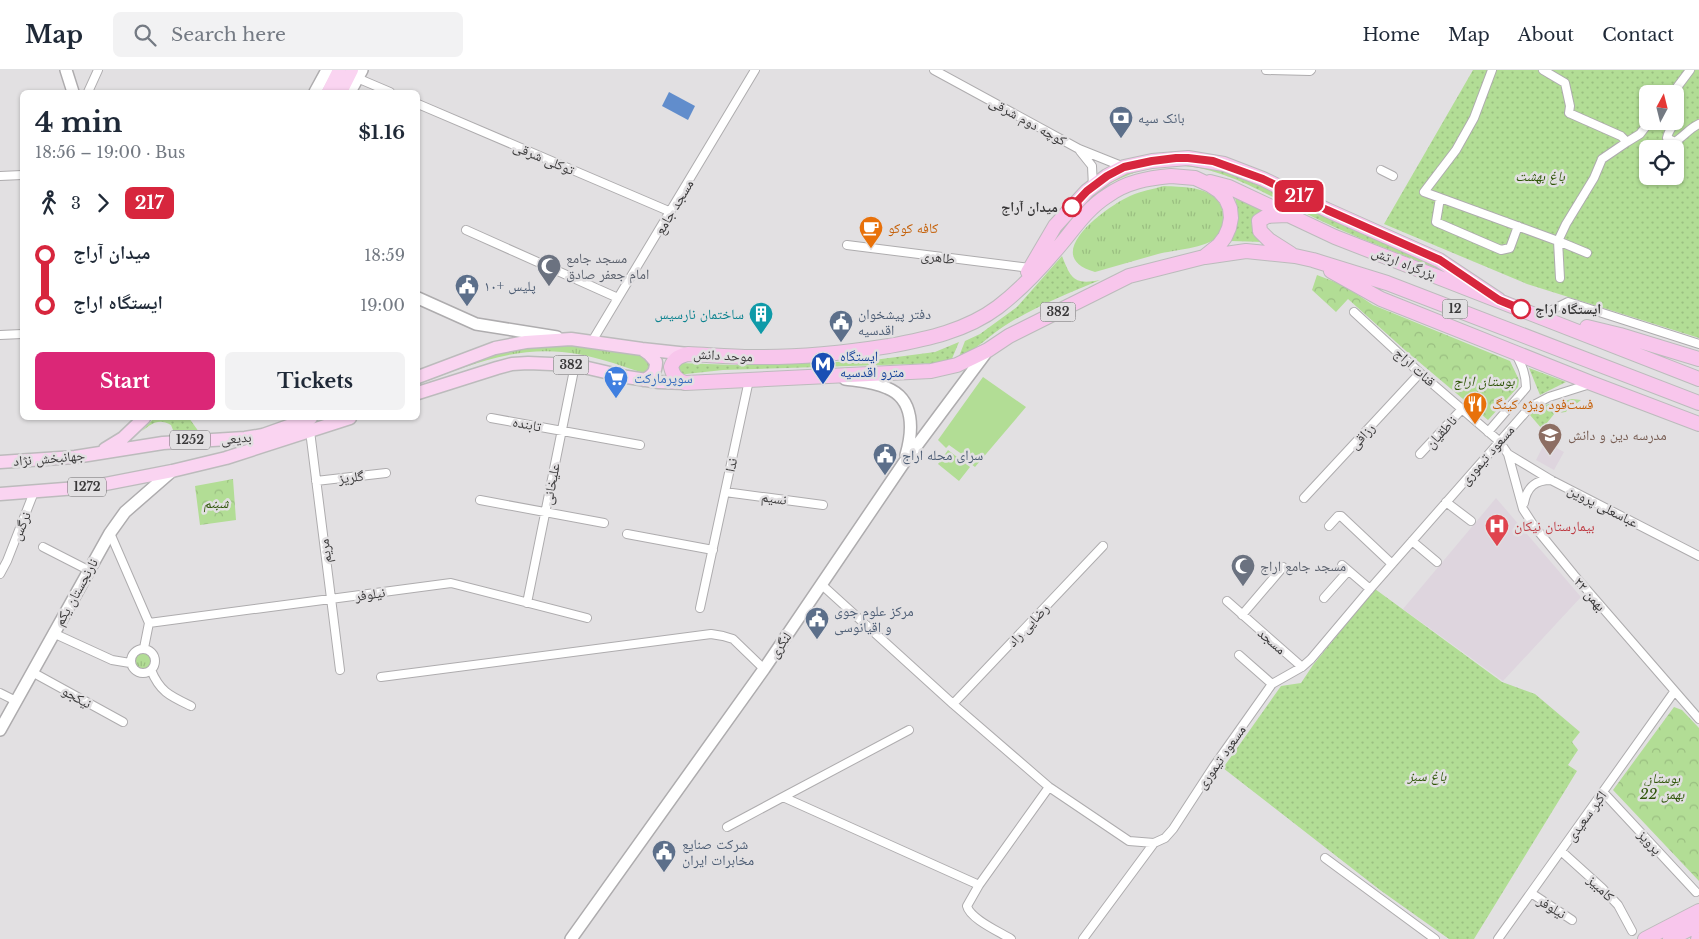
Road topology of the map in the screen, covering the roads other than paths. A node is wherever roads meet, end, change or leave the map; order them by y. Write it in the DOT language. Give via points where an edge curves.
graph roads {
  1 [pos="66,70"];
  2 [pos="98,70"];
  3 [pos="327,70"];
  4 [pos="339,70"];
  5 [pos="756,70"];
  6 [pos="934,70"];
  7 [pos="1266,70"];
  8 [pos="1311,70"];
  9 [pos="1492,70"];
  10 [pos="1543,70"];
  11 [pos="1690,70"];
  12 [pos="357,73"];
  13 [pos="1679,85"];
  14 [pos="72,90"];
  15 [pos="89,90"];
  16 [pos="316,90"];
  17 [pos="329,90"];
  18 [pos="343,90"];
  19 [pos="351,90"];
  20 [pos="387,90"];
  21 [pos="420,105"];
  22 [pos="1699,124"];
  23 [pos="1643,130"];
  24 [pos="1670,130"];
  25 [pos="1627,142"];
  26 [pos="1079,150"];
  27 [pos="1124,167"];
  28 [pos="1381,170"];
  29 [pos="20,174"];
  30 [pos="0,176"];
  31 [pos="1394,176"];
  32 [pos="1195,178"];
  33 [pos="1092,187"];
  34 [pos="1440,198"];
  35 [pos="671,212"];
  36 [pos="1290,215"];
  37 [pos="1518,226"];
  38 [pos="466,230"];
  39 [pos="1558,241"];
  40 [pos="847,245"];
  41 [pos="1587,253"];
  42 [pos="1295,256"];
  43 [pos="1204,257"];
  44 [pos="1313,260"];
  45 [pos="1030,268"];
  46 [pos="1560,278"];
  47 [pos="1020,288"];
  48 [pos="618,298"];
  49 [pos="420,299"];
  50 [pos="1499,300"];
  51 [pos="1354,312"];
  52 [pos="1540,316"];
  53 [pos="20,334"];
  54 [pos="0,335"];
  55 [pos="571,339"];
  56 [pos="591,342"];
  57 [pos="1699,344"];
  58 [pos="642,349"];
  59 [pos="988,350"];
  60 [pos="1515,352"];
  61 [pos="688,354"];
  62 [pos="1699,359"];
  63 [pos="575,365"];
  64 [pos="1420,373"];
  65 [pos="420,376"];
  66 [pos="1627,376"];
  67 [pos="836,377"];
  68 [pos="1699,379"];
  69 [pos="644,380"];
  70 [pos="750,380"];
  71 [pos="685,383"];
  72 [pos="1592,383"];
  73 [pos="420,393"];
  74 [pos="1699,403"];
  75 [pos="1651,406"];
  76 [pos="1462,409"];
  77 [pos="492,418"];
  78 [pos="142,420"];
  79 [pos="305,420"];
  80 [pos="344,420"];
  81 [pos="1699,424"];
  82 [pos="310,431"];
  83 [pos="562,431"];
  84 [pos="1488,432"];
  85 [pos="1499,441"];
  86 [pos="640,445"];
  87 [pos="98,453"];
  88 [pos="1420,454"];
  89 [pos="1508,454"];
  90 [pos="0,462"];
  91 [pos="903,464"];
  92 [pos="172,471"];
  93 [pos="386,472"];
  94 [pos="1551,480"];
  95 [pos="316,481"];
  96 [pos="34,492"];
  97 [pos="725,492"];
  98 [pos="0,494"];
  99 [pos="1304,498"];
  100 [pos="480,500"];
  101 [pos="1446,502"];
  102 [pos="823,505"];
  103 [pos="1524,509"];
  104 [pos="545,512"];
  105 [pos="1471,521"];
  106 [pos="604,523"];
  107 [pos="1329,526"];
  108 [pos="110,533"];
  109 [pos="627,534"];
  110 [pos="1412,541"];
  111 [pos="42,546"];
  112 [pos="1103,546"];
  113 [pos="712,550"];
  114 [pos="1699,556"];
  115 [pos="3,561"];
  116 [pos="1436,562"];
  117 [pos="1392,564"];
  118 [pos="1342,565"];
  119 [pos="1283,567"];
  120 [pos="88,570"];
  121 [pos="1348,572"];
  122 [pos="0,574"];
  123 [pos="822,586"];
  124 [pos="1370,589"];
  125 [pos="1324,598"];
  126 [pos="331,600"];
  127 [pos="1227,601"];
  128 [pos="527,603"];
  129 [pos="700,608"];
  130 [pos="1242,614"];
  131 [pos="587,618"];
  132 [pos="149,623"];
  133 [pos="54,633"];
  134 [pos="144,648"];
  135 [pos="1239,655"];
  136 [pos="130,663"];
  137 [pos="1302,667"];
  138 [pos="764,669"];
  139 [pos="151,670"];
  140 [pos="340,670"];
  141 [pos="32,672"];
  142 [pos="381,677"];
  143 [pos="1272,684"];
  144 [pos="1674,692"];
  145 [pos="0,693"];
  146 [pos="16,701"];
  147 [pos="954,704"];
  148 [pos="191,706"];
  149 [pos="1699,719"];
  150 [pos="123,722"];
  151 [pos="0,730"];
  152 [pos="909,730"];
  153 [pos="1050,788"];
  154 [pos="1603,792"];
  155 [pos="783,796"];
  156 [pos="727,827"];
  157 [pos="1154,843"];
  158 [pos="1561,851"];
  159 [pos="1325,858"];
  160 [pos="979,885"];
  161 [pos="1696,892"];
  162 [pos="1531,893"];
  163 [pos="1699,911"];
  164 [pos="1572,920"];
  165 [pos="1699,924"];
  166 [pos="1632,931"];
  167 [pos="571,939"];
  168 [pos="1011,939"];
  169 [pos="1083,939"];
  170 [pos="1435,939"];
  171 [pos="1498,939"];
  172 [pos="1645,939"];
  173 [pos="1670,939"];
  1 -- 14 [label="main road"];
  2 -- 15 [label="street"];
  3 -- 16 [label="main road"];
  4 -- 17 [label="main road"];
  5 -- 35 [label="street, مسجد جامع"];
  6 -- 26 [label="street, کوچه دوم شرقی"];
  7 -- 8 [label="street"];
  9 -- 34 [label="street" via="1474,118 1456,150 1424,192"];
  10 -- 25 [label="street" via="1565,83 1569,113 1621,136"];
  11 -- 13 [label="street"];
  12 -- 18 [label="main road"];
  12 -- 19 [label="main road"];
  12 -- 20 [label="street"];
  21 -- 35 [label="street, توکلی شرقی"];
  22 -- 24 [label="street" via="1675,142 1667,138"];
  23 -- 25 [label="street"];
  25 -- 39 [label="street" via="1602,158"];
  26 -- 27 [label="street, کوچه دوم شرقی"];
  26 -- 33 [label="street" via="1092,166"];
  27 -- 33 [label="highway"];
  27 -- 50 [label="highway" via="1188,158 1224,164 1440,260"];
  28 -- 31 [label="street"];
  29 -- 30 [label="street"];
  32 -- 36 [label="highway, بزرگراه ارتش / 12" via="1229,187"];
  32 -- 43 [label="highway" via="1219,191 1230,208 1231,218 1225,237"];
  32 -- 47 [label="highway, 382" via="1147,178 1107,195 1091,208"];
  33 -- 45 [label="highway" via="1055,226"];
  34 -- 37 [label="street"];
  34 -- 37 [label="street" via="1436,222 1501,250 1510,248"];
  35 -- 48 [label="street, مسجد جامع"];
  36 -- 42 [label="highway" via="1267,216 1259,221 1260,231"];
  36 -- 50 [label="highway, بزرگراه ارتش / 12" via="1335,237"];
  37 -- 39 [label="street"];
  38 -- 48 [label="street"];
  39 -- 41 [label="street"];
  39 -- 46 [label="street"];
  40 -- 45 [label="street, طاهری"];
  42 -- 43 [label="highway, بزرگراه ارتش / 12" via="1246,252"];
  42 -- 44 [label="highway, بزرگراه ارتش / 12"];
  43 -- 59 [label="highway, بزرگراه ارتش / 382" via="1129,276 1009,336"];
  44 -- 60 [label="highway" via="1381,299"];
  44 -- 66 [label="highway, بزرگراه ارتش / 12" via="1387,283"];
  45 -- 47 [label="highway"];
  47 -- 61 [label="highway, موحد دانش / 382" via="974,322 951,332 910,342 826,354 754,357"];
  48 -- 56 [label="street, مسجد جامع"];
  49 -- 55 [label="main road, موحد دانش / 382" via="476,324"];
  50 -- 52 [label="highway, بزرگراه ارتش / 12"];
  51 -- 64 [label="street, قنات اراج"];
  52 -- 57 [label="street" via="1568,302"];
  52 -- 62 [label="highway" via="1620,335"];
  52 -- 68 [label="highway, بزرگراه ارتش / 12"];
  53 -- 54 [label="street"];
  55 -- 56 [label="main road, موحد دانش / 382"];
  55 -- 65 [label="main road" via="502,346"];
  56 -- 58 [label="main road, موحد دانش / 382"];
  58 -- 61 [label="main road, موحد دانش / 382"];
  58 -- 69 [label="main road" via="656,362 654,374"];
  59 -- 67 [label="highway, موحد دانش / 382" via="957,365 931,371"];
  59 -- 91 [label="main road, لنگری"];
  60 -- 72 [label="highway"];
  60 -- 84 [label="street, مسعود تیموری" via="1524,369 1526,388"];
  61 -- 71 [label="highway" via="679,357 671,368 675,377"];
  63 -- 69 [label="main road, موحد دانش / 382"];
  63 -- 73 [label="main road, موحد دانش / 382" via="512,364"];
  63 -- 83 [label="street, علیخانی"];
  64 -- 76 [label="street, قنات اراج"];
  64 -- 99 [label="street, رزاقی"];
  66 -- 72 [label="highway"];
  66 -- 74 [label="highway, بزرگراه ارتش / 12"];
  66 -- 75 [label="highway"];
  67 -- 70 [label="highway, موحد دانش / 382"];
  67 -- 91 [label="main road" via="886,387 904,400 911,433"];
  69 -- 71 [label="main road, موحد دانش / 382"];
  70 -- 71 [label="highway, موحد دانش / 382"];
  70 -- 97 [label="street, ندا"];
  72 -- 75 [label="highway"];
  72 -- 85 [label="street, مسعود تیموری" via="1530,407"];
  75 -- 81 [label="highway"];
  76 -- 84 [label="street, قنات اراج"];
  76 -- 88 [label="street, ناطقیان"];
  77 -- 83 [label="street, تابنده"];
  78 -- 87 [label="main road" via="123,438"];
  79 -- 87 [label="main road, بدیعی / 1252" via="245,438 163,443"];
  80 -- 82 [label="main road, بدیعی / 1252"];
  82 -- 92 [label="main road, بدیعی / 1252" via="226,458"];
  82 -- 95 [label="street, مریم"];
  83 -- 86 [label="street, تابنده"];
  83 -- 104 [label="street, علیخانی"];
  84 -- 85 [label="street, قنات اراج"];
  85 -- 89 [label="street, قنات اراج"];
  85 -- 101 [label="street, مسعود تیموری"];
  87 -- 90 [label="main road, جهانبخش نژاد / 1272"];
  89 -- 94 [label="street, عباسعلی پروین"];
  89 -- 103 [label="street, ۲۲ بهمن"];
  91 -- 123 [label="main road, لنگری"];
  92 -- 96 [label="main road, 1272" via="90,487"];
  92 -- 108 [label="main road, نارنجستان یکم" via="126,512"];
  93 -- 95 [label="street, گلریز"];
  94 -- 103 [label="street" via="1542,480 1530,487"];
  94 -- 114 [label="street, عباسعلی پروین"];
  95 -- 126 [label="street, مریم"];
  96 -- 98 [label="main road, 1272"];
  96 -- 115 [label="street, نرگس"];
  97 -- 102 [label="street, نسیم"];
  97 -- 113 [label="street, ندا"];
  100 -- 104 [label="street"];
  101 -- 105 [label="street"];
  101 -- 110 [label="street, مسعود تیموری"];
  103 -- 144 [label="street, ۲۲ بهمن" via="1574,575"];
  104 -- 106 [label="street"];
  104 -- 128 [label="street, علیخانی"];
  107 -- 117 [label="street" via="1341,516"];
  108 -- 120 [label="main road, نارنجستان یکم"];
  108 -- 132 [label="street"];
  109 -- 113 [label="street"];
  110 -- 116 [label="street"];
  110 -- 117 [label="street, مسعود تیموری"];
  111 -- 120 [label="street"];
  112 -- 147 [label="street, رضایی راد"];
  113 -- 129 [label="street, ندا"];
  115 -- 122 [label="street, نرگس"];
  117 -- 124 [label="street, مسعود تیموری"];
  118 -- 121 [label="street"];
  119 -- 130 [label="street"];
  120 -- 133 [label="main road, نارنجستان یکم"];
  121 -- 124 [label="street"];
  121 -- 125 [label="street"];
  123 -- 138 [label="main road, لنگری"];
  123 -- 147 [label="street"];
  124 -- 137 [label="street, مسعود تیموری"];
  126 -- 128 [label="street, نیلوفر" via="450,583"];
  126 -- 132 [label="street, نیلوفر"];
  126 -- 140 [label="street, مریم"];
  127 -- 130 [label="street, مسجد"];
  128 -- 131 [label="street, نیلوفر"];
  130 -- 137 [label="street, مسجد"];
  132 -- 134 [label="street"];
  133 -- 136 [label="street" via="112,660"];
  133 -- 141 [label="main road, نارنجستان یکم"];
  134 -- 136 [label="street" via="134,652"];
  134 -- 139 [label="street" via="155,659"];
  135 -- 143 [label="street"];
  136 -- 139 [label="street" via="137,672"];
  137 -- 143 [label="street, مسعود تیموری"];
  138 -- 142 [label="street" via="733,639 711,634"];
  138 -- 167 [label="main road, لنگری"];
  139 -- 148 [label="street" via="167,694"];
  141 -- 146 [label="main road, نارنجستان یکم"];
  141 -- 150 [label="street, نیکجو"];
  143 -- 157 [label="street, مسعود تیموری" via="1173,829"];
  144 -- 149 [label="street, ۲۲ بهمن"];
  144 -- 154 [label="street, اکبر سعیدی"];
  145 -- 146 [label="street"];
  146 -- 151 [label="main road, نارنجستان یکم"];
  147 -- 153 [label="street"];
  152 -- 155 [label="street"];
  153 -- 157 [label="street" via="1129,841"];
  153 -- 160 [label="street"];
  154 -- 158 [label="street, اکبر سعیدی"];
  154 -- 161 [label="street, پرویز"];
  155 -- 156 [label="street"];
  155 -- 160 [label="street"];
  157 -- 169 [label="street, مسعود تیموری"];
  158 -- 162 [label="street, اکبر سعیدی"];
  158 -- 166 [label="street, کامبیز" via="1618,905"];
  159 -- 170 [label="street"];
  160 -- 168 [label="street" via="967,906 968,911"];
  162 -- 164 [label="street, نیلوفر"];
  162 -- 171 [label="street, اکبر سعیدی"];
  163 -- 172 [label="highway"];
  165 -- 173 [label="highway"];
}
